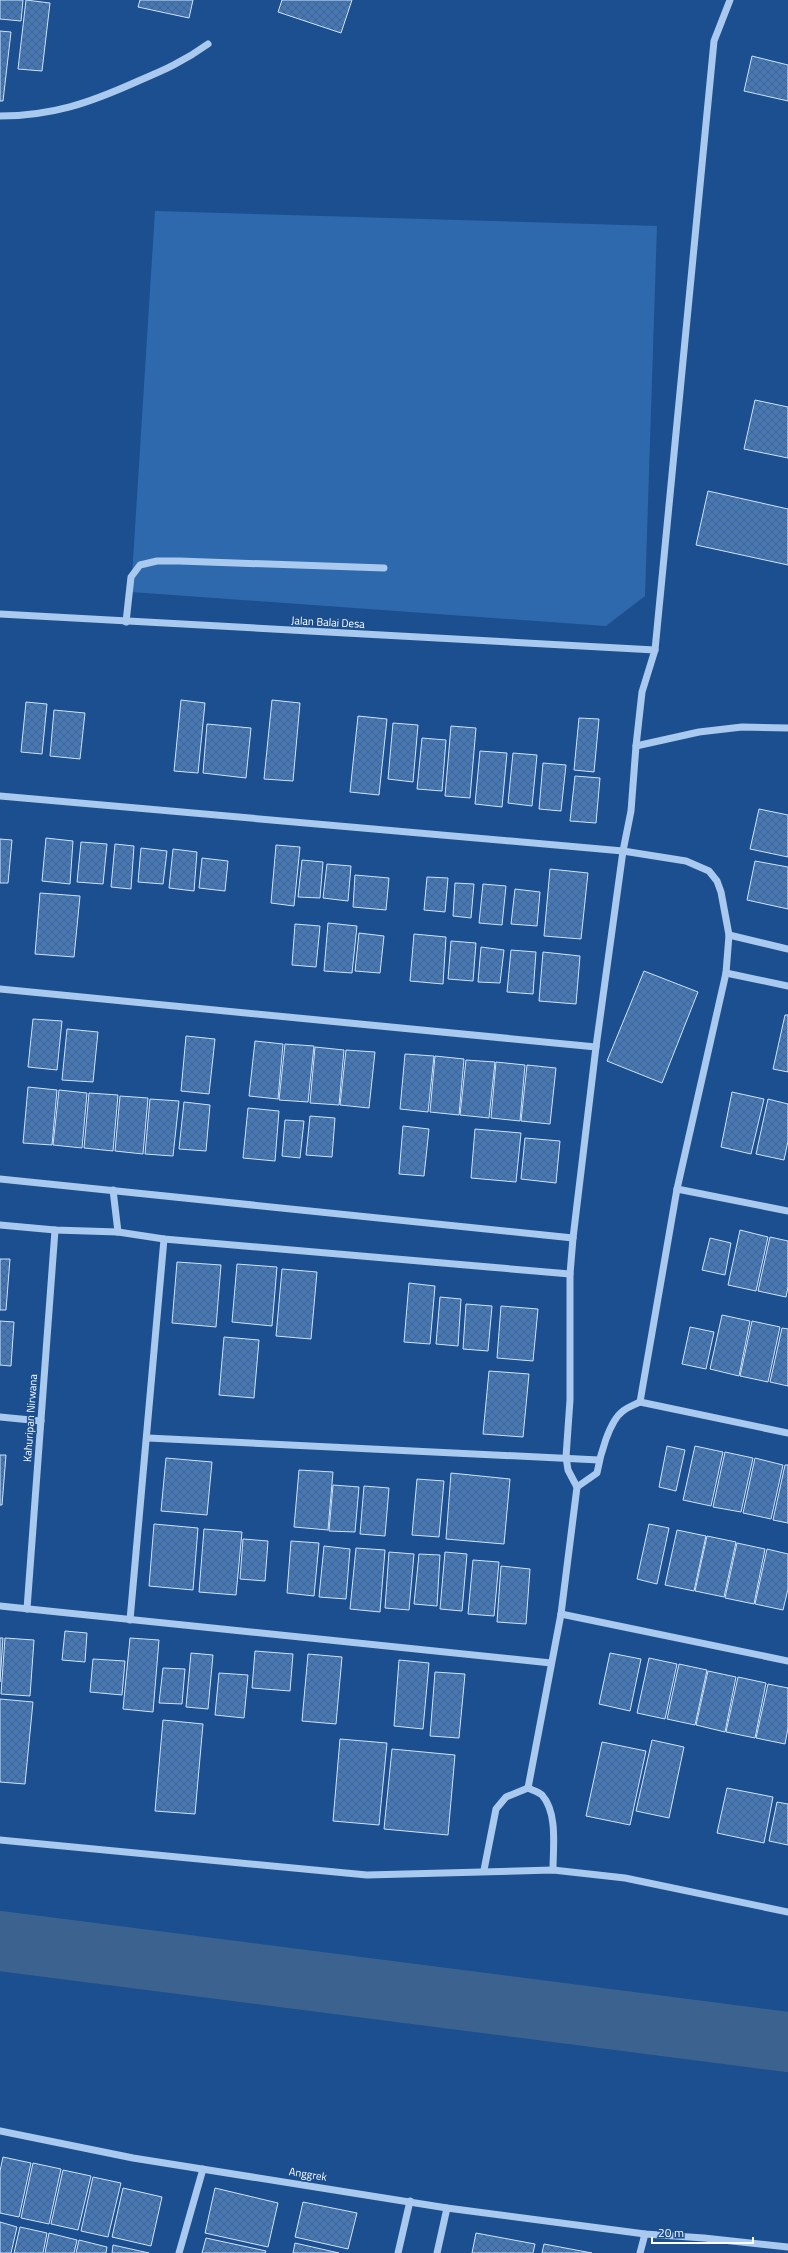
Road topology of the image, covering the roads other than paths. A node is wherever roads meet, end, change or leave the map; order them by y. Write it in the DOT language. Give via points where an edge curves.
graph roads {
  1 [pos="730,0"];
  2 [pos="208,44"];
  3 [pos="0,116"];
  4 [pos="384,568"];
  5 [pos="0,614"];
  6 [pos="126,622"];
  7 [pos="655,650"];
  8 [pos="788,728"];
  9 [pos="636,746"];
  10 [pos="0,796"];
  11 [pos="623,851"];
  12 [pos="729,934"];
  13 [pos="788,949"];
  14 [pos="726,974"];
  15 [pos="788,986"];
  16 [pos="0,989"];
  17 [pos="596,1047"];
  18 [pos="0,1179"];
  19 [pos="677,1189"];
  20 [pos="113,1190"];
  21 [pos="788,1211"];
  22 [pos="0,1225"];
  23 [pos="54,1230"];
  24 [pos="118,1232"];
  25 [pos="573,1238"];
  26 [pos="164,1239"];
  27 [pos="570,1274"];
  28 [pos="640,1402"];
  29 [pos="0,1417"];
  30 [pos="41,1421"];
  31 [pos="788,1433"];
  32 [pos="148,1438"];
  33 [pos="566,1457"];
  34 [pos="599,1460"];
  35 [pos="577,1487"];
  36 [pos="0,1606"];
  37 [pos="27,1609"];
  38 [pos="561,1614"];
  39 [pos="130,1620"];
  40 [pos="788,1661"];
  41 [pos="551,1663"];
  42 [pos="528,1788"];
  43 [pos="0,1840"];
  44 [pos="484,1870"];
  45 [pos="553,1870"];
  46 [pos="788,1912"];
  47 [pos="0,2131"];
  48 [pos="203,2169"];
  49 [pos="410,2201"];
  50 [pos="447,2208"];
  51 [pos="645,2234"];
  52 [pos="788,2247"];
  53 [pos="179,2253"];
  54 [pos="398,2253"];
  55 [pos="437,2253"];
  56 [pos="640,2253"];
  1 -- 7 [label="street" via="714,41"];
  2 -- 3 [label="street" via="185,61 89,102 56,111"];
  4 -- 6 [label="street" via="157,561 140,565 131,577"];
  5 -- 6 [label="street, Jalan Balai Desa"];
  6 -- 7 [label="street, Jalan Balai Desa"];
  7 -- 9 [label="street" via="642,692"];
  8 -- 9 [label="street" via="742,727 699,732"];
  9 -- 11 [label="street" via="631,811"];
  10 -- 11 [label="street"];
  11 -- 12 [label="street" via="686,861 708,871 717,881 721,892"];
  11 -- 17 [label="street"];
  12 -- 13 [label="street"];
  12 -- 14 [label="street"];
  14 -- 15 [label="street"];
  14 -- 19 [label="street"];
  16 -- 17 [label="street"];
  17 -- 25 [label="street"];
  18 -- 20 [label="street"];
  19 -- 21 [label="street"];
  19 -- 28 [label="street"];
  20 -- 24 [label="street"];
  20 -- 25 [label="street"];
  22 -- 23 [label="street"];
  23 -- 24 [label="street"];
  23 -- 30 [label="street, Kahuripan Nirwana"];
  24 -- 26 [label="street"];
  25 -- 27 [label="street"];
  26 -- 27 [label="street"];
  26 -- 32 [label="street"];
  27 -- 33 [label="street" via="570,1400"];
  28 -- 31 [label="street"];
  28 -- 34 [label="street" via="622,1411 614,1421"];
  29 -- 30 [label="street"];
  30 -- 37 [label="street, Kahuripan Nirwana"];
  32 -- 33 [label="street"];
  32 -- 39 [label="street"];
  33 -- 34 [label="street"];
  33 -- 35 [label="street" via="568,1470"];
  34 -- 35 [label="street" via="597,1473"];
  35 -- 38 [label="street"];
  36 -- 37 [label="street"];
  37 -- 39 [label="street"];
  38 -- 40 [label="street"];
  38 -- 41 [label="street"];
  39 -- 41 [label="street"];
  41 -- 42 [label="street"];
  42 -- 44 [label="street" via="506,1797 496,1809"];
  42 -- 45 [label="street" via="541,1794 549,1806"];
  43 -- 44 [label="street" via="367,1875"];
  44 -- 45 [label="street"];
  45 -- 46 [label="street" via="625,1878"];
  47 -- 48 [label="street, Anggrek" via="133,2158"];
  48 -- 49 [label="street, Anggrek"];
  48 -- 53 [label="street"];
  49 -- 50 [label="street, Anggrek"];
  49 -- 54 [label="street"];
  50 -- 51 [label="street, Anggrek"];
  50 -- 55 [label="street"];
  51 -- 52 [label="street, Anggrek"];
  51 -- 56 [label="street"];
}
